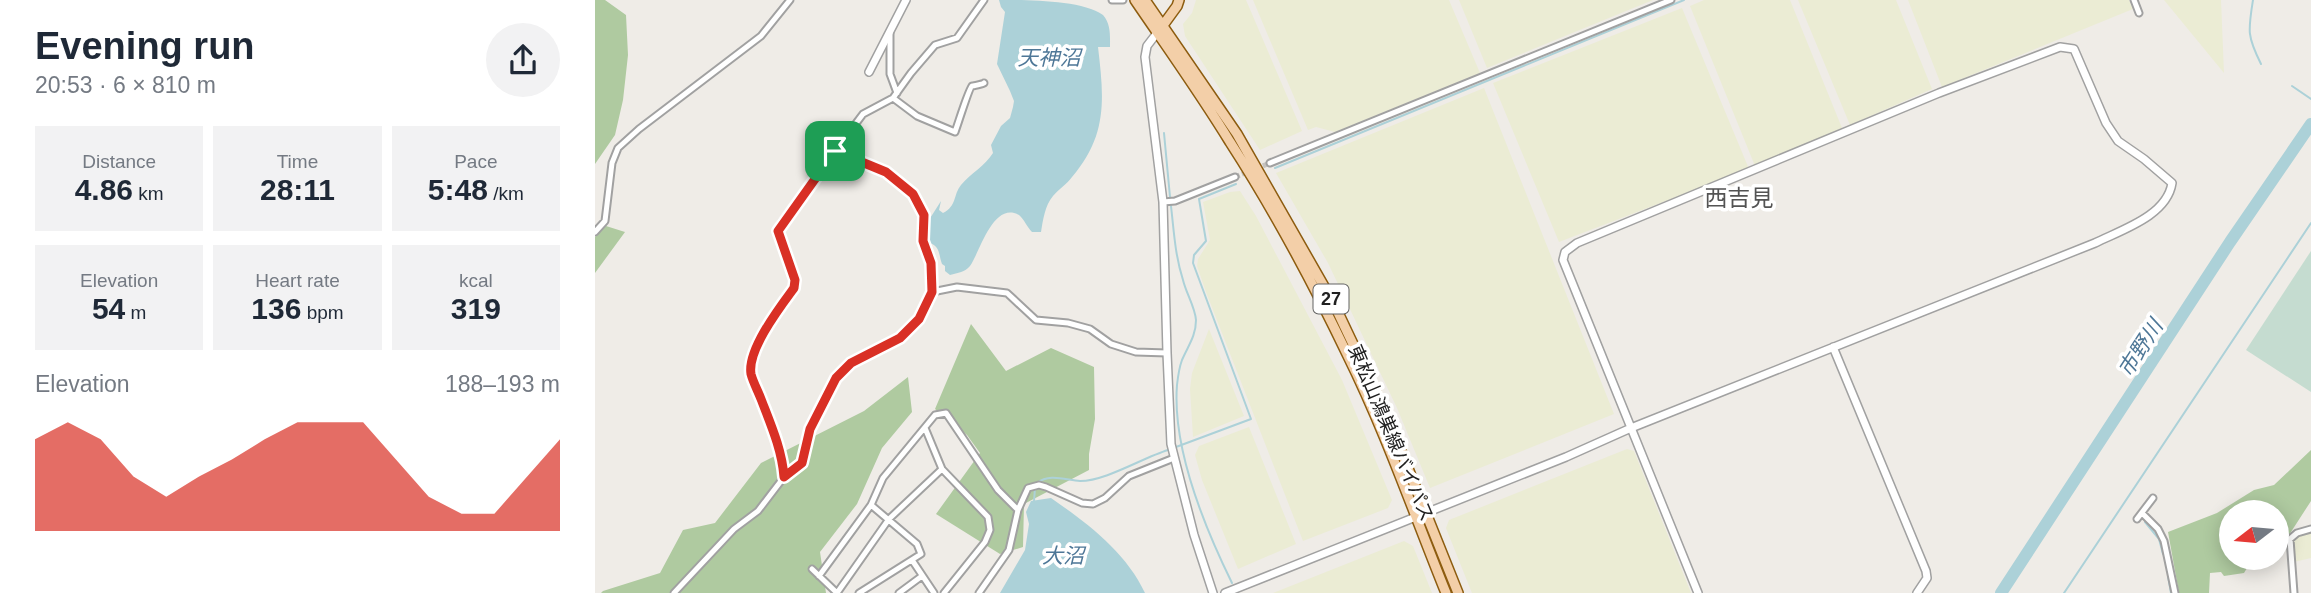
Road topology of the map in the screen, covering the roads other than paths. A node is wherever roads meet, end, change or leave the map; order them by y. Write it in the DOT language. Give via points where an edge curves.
graph roads {
  1 [pos="790,0"];
  2 [pos="906,0"];
  3 [pos="984,0"];
  4 [pos="1112,0"];
  5 [pos="1123,0"];
  6 [pos="1135,0"];
  7 [pos="1145,0"];
  8 [pos="1179,0"];
  9 [pos="1671,0"];
  10 [pos="2134,0"];
  11 [pos="2139,13"];
  12 [pos="1160,29"];
  13 [pos="890,30"];
  14 [pos="869,72"];
  15 [pos="984,83"];
  16 [pos="895,96"];
  17 [pos="835,151"];
  18 [pos="1270,163"];
  19 [pos="1235,177"];
  20 [pos="1163,202"];
  21 [pos="595,232"];
  22 [pos="932,292"];
  23 [pos="1833,347"];
  24 [pos="1167,353"];
  25 [pos="925,428"];
  26 [pos="1631,428"];
  27 [pos="1174,457"];
  28 [pos="942,469"];
  29 [pos="784,477"];
  30 [pos="2153,498"];
  31 [pos="871,505"];
  32 [pos="1018,510"];
  33 [pos="1426,512"];
  34 [pos="2142,513"];
  35 [pos="1416,516"];
  36 [pos="889,519"];
  37 [pos="2137,519"];
  38 [pos="2311,529"];
  39 [pos="912,560"];
  40 [pos="812,569"];
  41 [pos="819,576"];
  42 [pos="922,576"];
  43 [pos="836,592"];
  44 [pos="674,593"];
  45 [pos="859,593"];
  46 [pos="899,593"];
  47 [pos="934,593"];
  48 [pos="944,593"];
  49 [pos="979,593"];
  50 [pos="1213,593"];
  51 [pos="1225,593"];
  52 [pos="1446,593"];
  53 [pos="1458,593"];
  54 [pos="1698,593"];
  55 [pos="1917,593"];
  56 [pos="2175,593"];
  57 [pos="2294,593"];
  1 -- 21 [label="street" via="761,36 618,148 605,221"];
  2 -- 13 [label="street"];
  3 -- 16 [label="street" via="957,38 935,45"];
  4 -- 5 [label="street"];
  6 -- 12 [label="main road, 27"];
  7 -- 12 [label="main road, 27"];
  8 -- 12 [label="main road"];
  9 -- 18 [label="street"];
  10 -- 11 [label="street"];
  12 -- 20 [label="street" via="1145,57"];
  12 -- 33 [label="main road, 東松山鴻巣線バイパス / 27" via="1237,134 1300,242 1366,371"];
  12 -- 35 [label="main road, 東松山鴻巣線バイパス / 27" via="1314,289 1349,357"];
  13 -- 14 [label="street"];
  13 -- 16 [label="street"];
  15 -- 16 [label="street" via="968,90 955,131 916,116"];
  16 -- 17 [label="street" via="863,114"];
  17 -- 22 [label="street" via="886,172 913,194 924,215 923,241 931,263"];
  17 -- 29 [label="street" via="778,231 794,288 752,360 751,373"];
  19 -- 20 [label="street"];
  20 -- 24 [label="street"];
  22 -- 24 [label="street" via="957,287 1007,293 1036,320 1090,329 1111,344 1136,352"];
  22 -- 29 [label="street" via="919,319 900,338 851,363 836,378 810,429 802,463"];
  23 -- 26 [label="street"];
  23 -- 26 [label="street" via="2095,243 2142,220 2161,205 2172,183 2118,141 2074,49 2060,47 1939,93 1570,247 1563,260"];
  23 -- 55 [label="street" via="1926,571 1927,578"];
  24 -- 27 [label="street"];
  25 -- 28 [label="street"];
  25 -- 31 [label="street" via="883,478"];
  25 -- 32 [label="street" via="935,415 946,413 998,490"];
  26 -- 33 [label="street"];
  26 -- 54 [label="street"];
  27 -- 32 [label="street" via="1129,476 1093,504 1039,485 1028,488"];
  27 -- 50 [label="street"];
  28 -- 36 [label="street"];
  28 -- 48 [label="street" via="988,517 990,530"];
  29 -- 44 [label="street" via="758,511 734,529"];
  30 -- 34 [label="street"];
  31 -- 36 [label="street"];
  31 -- 41 [label="street"];
  32 -- 49 [label="street" via="1009,550"];
  33 -- 35 [label="street"];
  33 -- 53 [label="main road, 東松山鴻巣線バイパス / 27"];
  34 -- 37 [label="street"];
  34 -- 56 [label="street" via="2161,534"];
  35 -- 51 [label="street"];
  35 -- 52 [label="main road, 東松山鴻巣線バイパス / 27"];
  36 -- 39 [label="street" via="917,544 921,554"];
  36 -- 43 [label="street"];
  38 -- 57 [label="street" via="2290,539"];
  39 -- 42 [label="street"];
  39 -- 45 [label="street"];
  40 -- 41 [label="street"];
  41 -- 43 [label="street"];
  42 -- 46 [label="street"];
  42 -- 47 [label="street"];
}
